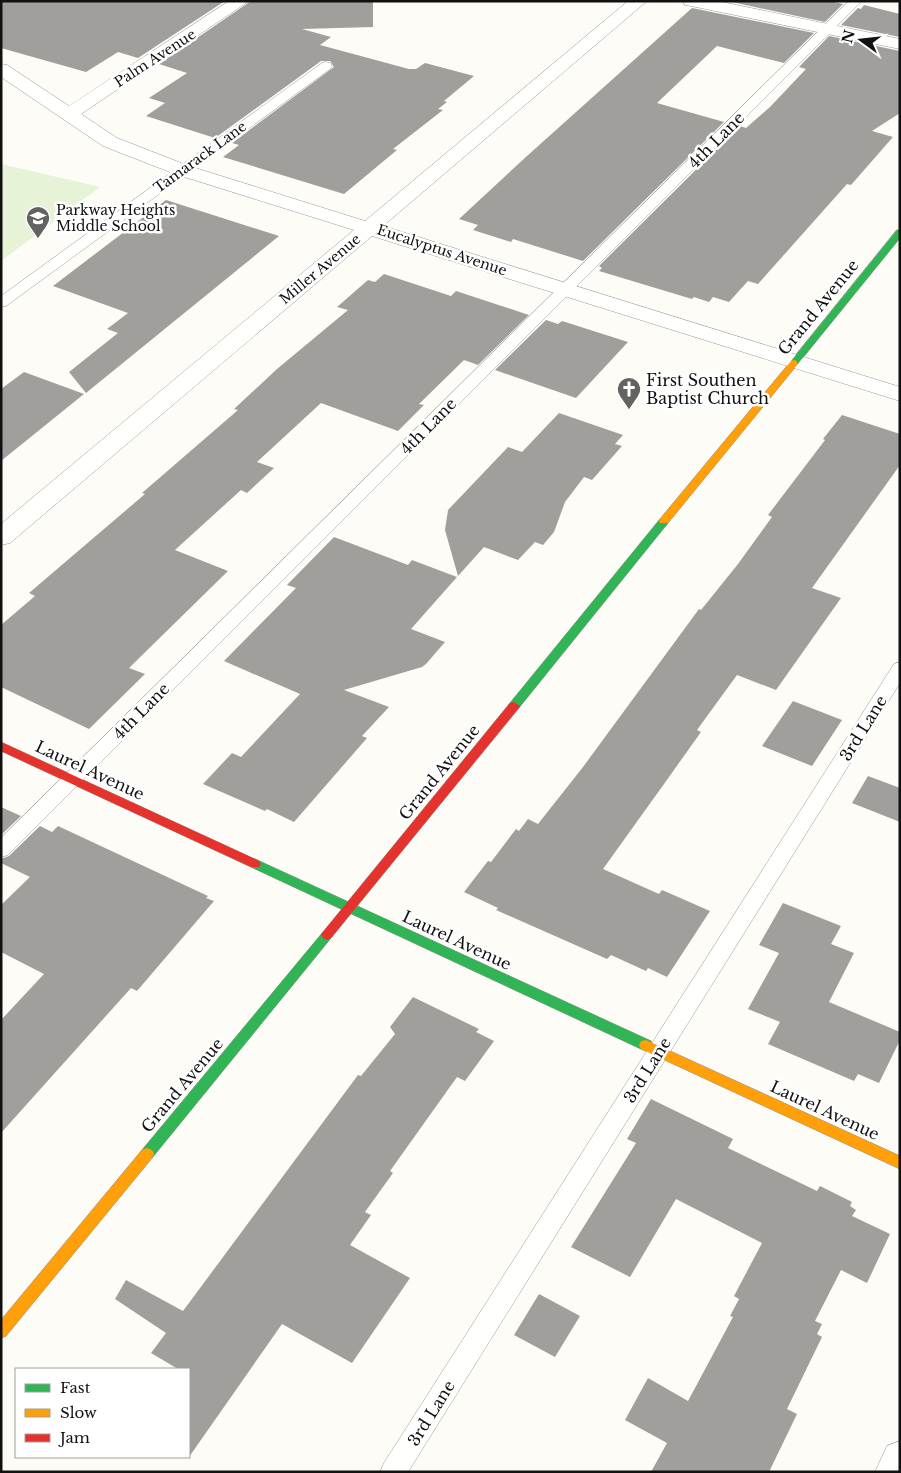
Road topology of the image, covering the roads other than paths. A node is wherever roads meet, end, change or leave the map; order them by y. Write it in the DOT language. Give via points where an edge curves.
graph roads {
  1 [pos="241,1"];
  2 [pos="639,1"];
  3 [pos="691,1"];
  4 [pos="856,1"];
  5 [pos="828,28"];
  6 [pos="900,44"];
  7 [pos="326,66"];
  8 [pos="1,69"];
  9 [pos="69,114"];
  10 [pos="182,170"];
  11 [pos="370,228"];
  12 [pos="900,232"];
  13 [pos="566,290"];
  14 [pos="1,303"];
  15 [pos="795,362"];
  16 [pos="900,394"];
  17 [pos="1,537"];
  18 [pos="900,668"];
  19 [pos="1,746"];
  20 [pos="72,780"];
  21 [pos="1,850"];
  22 [pos="349,909"];
  23 [pos="660,1051"];
  24 [pos="900,1163"];
  25 [pos="1,1331"];
  26 [pos="900,1459"];
  27 [pos="394,1472"];
  28 [pos="894,1472"];
  1 -- 9 [label="street, Palm Avenue"];
  2 -- 11 [label="street, Miller Avenue"];
  3 -- 5 [label="street"];
  4 -- 5 [label="lane, 4th Lane"];
  5 -- 6 [label="street"];
  5 -- 13 [label="lane, 4th Lane"];
  7 -- 10 [label="lane, Tamarack Lane"];
  8 -- 9 [label="street, Eucalyptus Avenue"];
  9 -- 10 [label="street, Eucalyptus Avenue" via="110,142"];
  10 -- 11 [label="street, Eucalyptus Avenue"];
  10 -- 14 [label="lane, Tamarack Lane"];
  11 -- 13 [label="street, Eucalyptus Avenue"];
  11 -- 17 [label="street, Miller Avenue"];
  12 -- 15 [label="main road, Grand Avenue"];
  13 -- 15 [label="street, Eucalyptus Avenue"];
  13 -- 20 [label="lane, 4th Lane"];
  15 -- 16 [label="street, Eucalyptus Avenue"];
  15 -- 22 [label="main road, Grand Avenue"];
  18 -- 23 [label="lane, 3rd Lane"];
  19 -- 20 [label="main road, Laurel Avenue"];
  20 -- 21 [label="lane, 4th Lane"];
  20 -- 22 [label="main road, Laurel Avenue"];
  22 -- 23 [label="main road, Laurel Avenue"];
  22 -- 25 [label="main road, Grand Avenue"];
  23 -- 24 [label="main road, Laurel Avenue"];
  23 -- 27 [label="lane, 3rd Lane"];
  26 -- 28 [label="street"];
}
